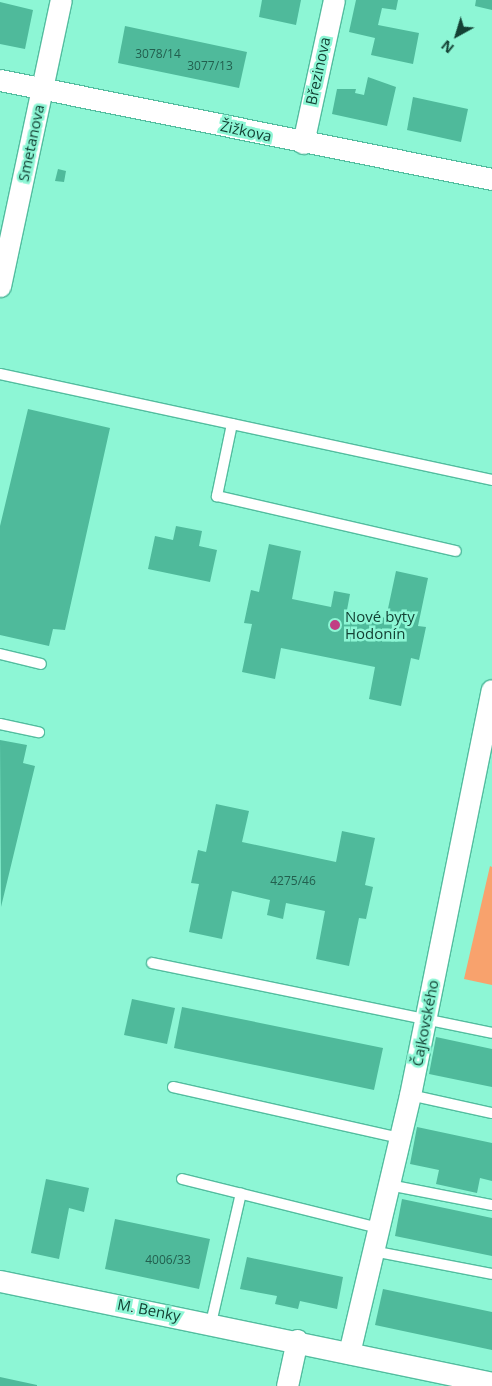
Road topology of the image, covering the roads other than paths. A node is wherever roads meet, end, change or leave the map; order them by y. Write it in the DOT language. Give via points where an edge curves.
graph roads {
  1 [pos="61,0"];
  2 [pos="334,0"];
  3 [pos="0,80"];
  4 [pos="42,88"];
  5 [pos="303,142"];
  6 [pos="492,179"];
  7 [pos="0,286"];
  8 [pos="0,374"];
  9 [pos="232,424"];
  10 [pos="492,480"];
  11 [pos="456,551"];
  12 [pos="0,654"];
  13 [pos="42,664"];
  14 [pos="492,690"];
  15 [pos="0,724"];
  16 [pos="39,732"];
  17 [pos="152,963"];
  18 [pos="426,1020"];
  19 [pos="492,1033"];
  20 [pos="173,1086"];
  21 [pos="410,1095"];
  22 [pos="492,1113"];
  23 [pos="400,1138"];
  24 [pos="182,1179"];
  25 [pos="389,1185"];
  26 [pos="241,1193"];
  27 [pos="492,1205"];
  28 [pos="379,1228"];
  29 [pos="373,1251"];
  30 [pos="492,1274"];
  31 [pos="0,1281"];
  32 [pos="211,1323"];
  33 [pos="297,1340"];
  34 [pos="348,1353"];
  35 [pos="492,1382"];
  36 [pos="287,1386"];
  1 -- 4 [label="street, Smetanova"];
  2 -- 5 [label="street, Březinova"];
  3 -- 4 [label="street, Žižkova"];
  4 -- 5 [label="street, Žižkova"];
  4 -- 7 [label="street, Smetanova"];
  5 -- 6 [label="street, Žižkova"];
  8 -- 9 [label="lane"];
  9 -- 10 [label="lane"];
  9 -- 11 [label="lane" via="217,496"];
  12 -- 13 [label="lane"];
  14 -- 18 [label="street, Čajkovského"];
  15 -- 16 [label="lane"];
  17 -- 18 [label="lane"];
  18 -- 19 [label="lane"];
  18 -- 21 [label="street, Čajkovského"];
  20 -- 23 [label="lane"];
  21 -- 22 [label="lane"];
  21 -- 23 [label="street, Čajkovského"];
  23 -- 25 [label="street, Čajkovského"];
  24 -- 26 [label="lane"];
  25 -- 27 [label="lane"];
  25 -- 28 [label="street, Čajkovského"];
  26 -- 28 [label="lane"];
  26 -- 32 [label="lane"];
  28 -- 29 [label="street, Čajkovského"];
  29 -- 30 [label="lane"];
  29 -- 34 [label="street, Čajkovského"];
  31 -- 32 [label="street, M. Benky"];
  32 -- 33 [label="street, M. Benky"];
  33 -- 34 [label="street, M. Benky"];
  33 -- 36 [label="street"];
  34 -- 35 [label="street, M. Benky"];
}
